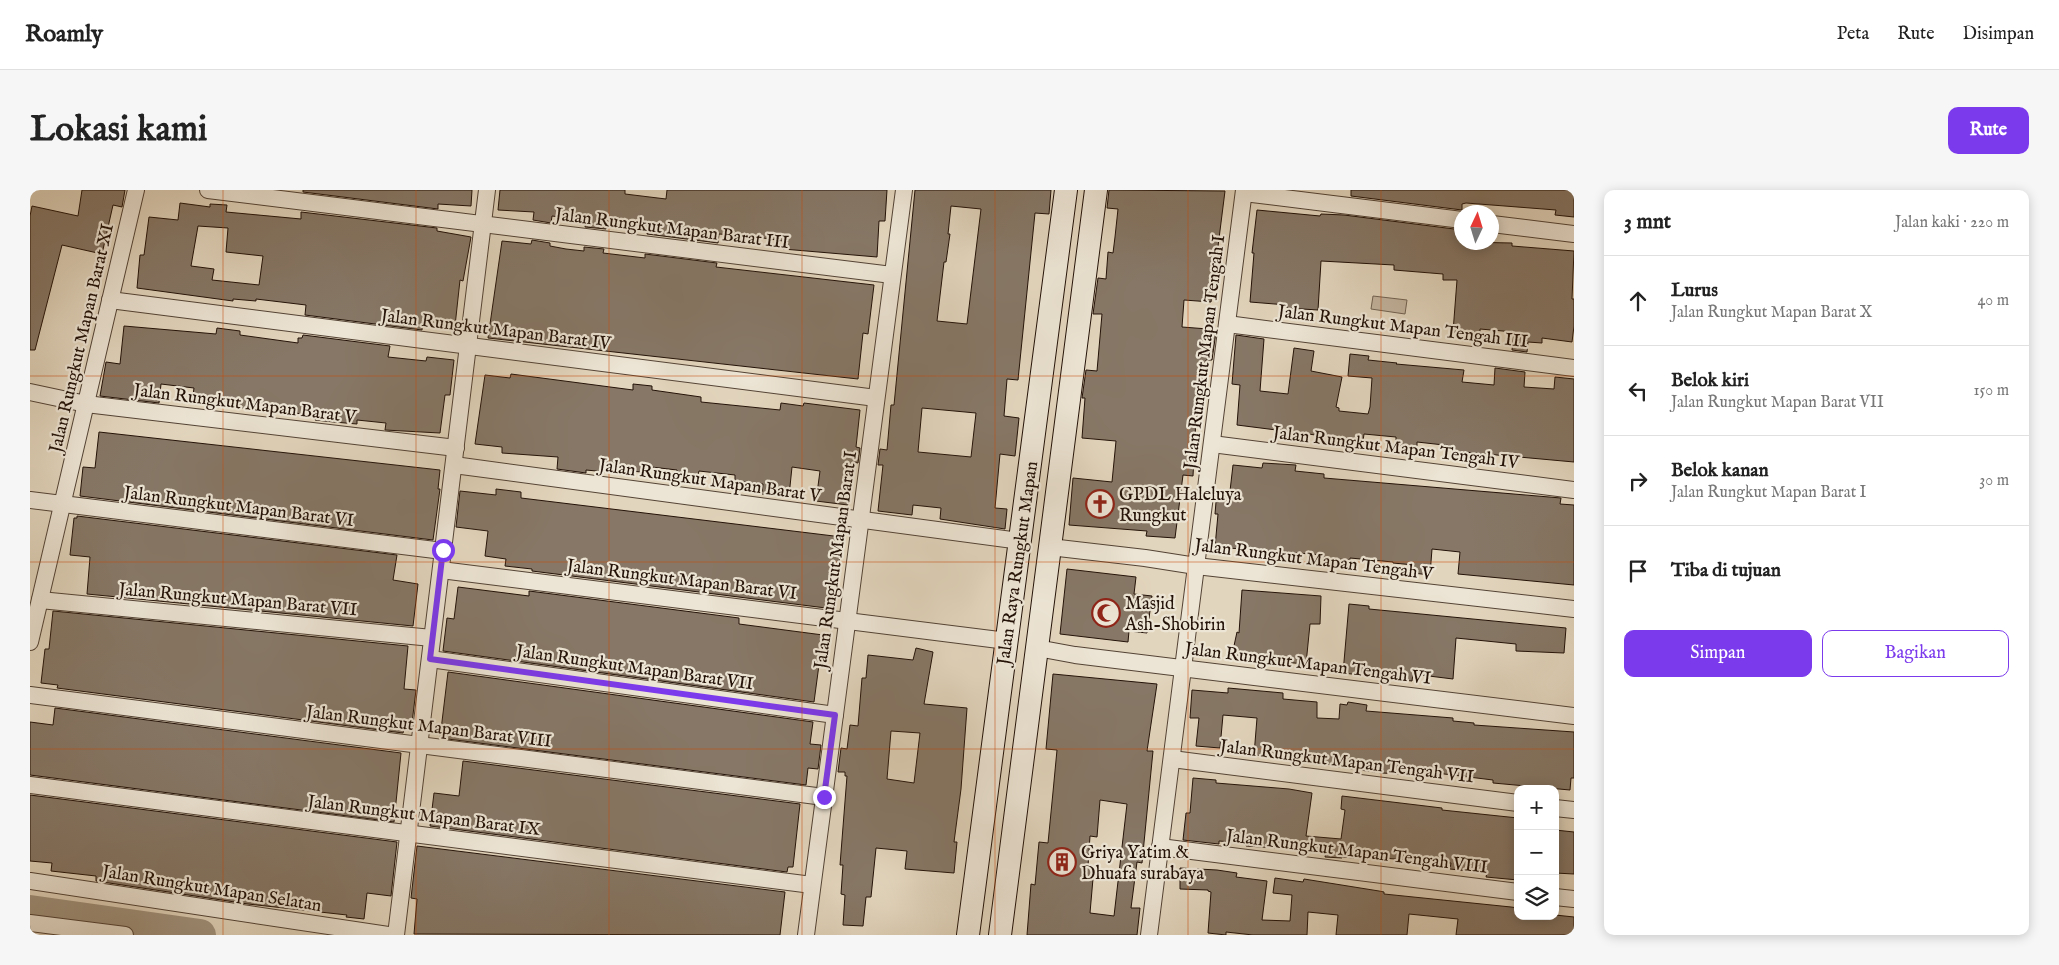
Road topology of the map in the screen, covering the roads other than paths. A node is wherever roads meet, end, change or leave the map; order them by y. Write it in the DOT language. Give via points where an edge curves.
graph roads {
  1 [pos="136,190"];
  2 [pos="208,190"];
  3 [pos="487,190"];
  4 [pos="904,190"];
  5 [pos="1066,190"];
  6 [pos="1096,190"];
  7 [pos="1244,191"];
  8 [pos="1454,219"];
  9 [pos="483,225"];
  10 [pos="1499,225"];
  11 [pos="1574,234"];
  12 [pos="892,275"];
  13 [pos="110,300"];
  14 [pos="1052,300"];
  15 [pos="1081,301"];
  16 [pos="1227,324"];
  17 [pos="468,346"];
  18 [pos="1574,368"];
  19 [pos="30,392"];
  20 [pos="876,398"];
  21 [pos="86,404"];
  22 [pos="1212,444"];
  23 [pos="456,448"];
  24 [pos="454,465"];
  25 [pos="1574,490"];
  26 [pos="30,500"];
  27 [pos="62,504"];
  28 [pos="861,520"];
  29 [pos="1020,541"];
  30 [pos="1050,547"];
  31 [pos="443,550"];
  32 [pos="1196,566"];
  33 [pos="441,570"];
  34 [pos="40,600"];
  35 [pos="1574,610"];
  36 [pos="847,620"];
  37 [pos="432,638"];
  38 [pos="1007,641"];
  39 [pos="30,642"];
  40 [pos="1037,648"];
  41 [pos="430,659"];
  42 [pos="1184,668"];
  43 [pos="30,695"];
  44 [pos="835,715"];
  45 [pos="1574,716"];
  46 [pos="420,745"];
  47 [pos="1172,759"];
  48 [pos="30,785"];
  49 [pos="824,797"];
  50 [pos="1514,802"];
  51 [pos="1559,808"];
  52 [pos="1574,810"];
  53 [pos="409,833"];
  54 [pos="1160,847"];
  55 [pos="30,881"];
  56 [pos="812,885"];
  57 [pos="1514,891"];
  58 [pos="1559,897"];
  59 [pos="1574,899"];
  60 [pos="30,923"];
  61 [pos="125,935"];
  62 [pos="388,935"];
  63 [pos="396,935"];
  64 [pos="806,935"];
  65 [pos="968,935"];
  66 [pos="1000,935"];
  67 [pos="1149,935"];
  1 -- 13 [label="street, Jalan Rungkut Mapan Barat XI"];
  2 -- 9 [label="street, Jalan Rungkut Mapan Barat III"];
  3 -- 9 [label="street"];
  4 -- 12 [label="street, Jalan Rungkut Mapan Barat I"];
  5 -- 14 [label="street, Jalan Raya Rungkut Mapan"];
  6 -- 15 [label="street, Jalan Raya Rungkut Mapan"];
  7 -- 8 [label="street"];
  7 -- 16 [label="street, Jalan Rungkut Mapan Tengah I"];
  9 -- 12 [label="street, Jalan Rungkut Mapan Barat III"];
  9 -- 17 [label="street"];
  10 -- 11 [label="street"];
  12 -- 20 [label="street, Jalan Rungkut Mapan Barat I"];
  13 -- 17 [label="street, Jalan Rungkut Mapan Barat IV"];
  13 -- 21 [label="street, Jalan Rungkut Mapan Barat XI"];
  14 -- 15 [label="street"];
  14 -- 29 [label="street, Jalan Raya Rungkut Mapan"];
  15 -- 30 [label="street, Jalan Raya Rungkut Mapan"];
  16 -- 18 [label="street, Jalan Rungkut Mapan Tengah III"];
  16 -- 22 [label="street, Jalan Rungkut Mapan Tengah I"];
  17 -- 20 [label="street, Jalan Rungkut Mapan Barat IV"];
  17 -- 23 [label="street"];
  19 -- 21 [label="street, Jalan Rungkut Mapan Barat V"];
  20 -- 28 [label="street, Jalan Rungkut Mapan Barat I"];
  21 -- 23 [label="street, Jalan Rungkut Mapan Barat V"];
  21 -- 27 [label="street, Jalan Rungkut Mapan Barat XI"];
  22 -- 25 [label="street, Jalan Rungkut Mapan Tengah IV"];
  22 -- 32 [label="street, Jalan Rungkut Mapan Tengah I"];
  23 -- 24 [label="street"];
  24 -- 28 [label="street, Jalan Rungkut Mapan Barat V"];
  24 -- 31 [label="street"];
  26 -- 27 [label="street, Jalan Rungkut Mapan Barat VI"];
  27 -- 31 [label="street, Jalan Rungkut Mapan Barat VI"];
  27 -- 34 [label="street, Jalan Rungkut Mapan Barat XI"];
  28 -- 29 [label="street, Jalan Rungkut Mapan Barat V"];
  28 -- 36 [label="street, Jalan Rungkut Mapan Barat I"];
  29 -- 38 [label="street, Jalan Raya Rungkut Mapan"];
  30 -- 32 [label="street, Jalan Rungkut Mapan Tengah V"];
  30 -- 40 [label="street, Jalan Raya Rungkut Mapan"];
  31 -- 33 [label="street"];
  32 -- 35 [label="street, Jalan Rungkut Mapan Tengah V"];
  32 -- 42 [label="street, Jalan Rungkut Mapan Tengah I"];
  33 -- 36 [label="street, Jalan Rungkut Mapan Barat VI"];
  33 -- 37 [label="street"];
  34 -- 37 [label="street, Jalan Rungkut Mapan Barat VII"];
  34 -- 39 [label="street, Jalan Rungkut Mapan Barat XI"];
  36 -- 38 [label="street, Jalan Rungkut Mapan Barat VI"];
  36 -- 44 [label="street, Jalan Rungkut Mapan Barat I"];
  37 -- 41 [label="street"];
  38 -- 65 [label="street, Jalan Raya Rungkut Mapan"];
  40 -- 42 [label="street, Jalan Rungkut Mapan Tengah VI"];
  40 -- 66 [label="street, Jalan Raya Rungkut Mapan"];
  41 -- 44 [label="street, Jalan Rungkut Mapan Barat VII"];
  41 -- 46 [label="street"];
  42 -- 45 [label="street, Jalan Rungkut Mapan Tengah VI"];
  42 -- 47 [label="street, Jalan Rungkut Mapan Tengah I"];
  43 -- 46 [label="street, Jalan Rungkut Mapan Barat VIII"];
  44 -- 49 [label="street, Jalan Rungkut Mapan Barat I"];
  46 -- 49 [label="street, Jalan Rungkut Mapan Barat VIII"];
  46 -- 53 [label="street"];
  47 -- 50 [label="street, Jalan Rungkut Mapan Tengah VII"];
  47 -- 54 [label="street, Jalan Rungkut Mapan Tengah I"];
  48 -- 53 [label="street, Jalan Rungkut Mapan Barat IX"];
  49 -- 56 [label="street, Jalan Rungkut Mapan Barat I"];
  51 -- 52 [label="street"];
  53 -- 56 [label="street, Jalan Rungkut Mapan Barat IX"];
  53 -- 63 [label="street"];
  54 -- 57 [label="street, Jalan Rungkut Mapan Tengah VIII"];
  54 -- 67 [label="street, Jalan Rungkut Mapan Tengah I"];
  55 -- 62 [label="street, Jalan Rungkut Mapan Selatan"];
  56 -- 64 [label="street, Jalan Rungkut Mapan Barat I"];
  58 -- 59 [label="street"];
  60 -- 61 [label="street"];
}
